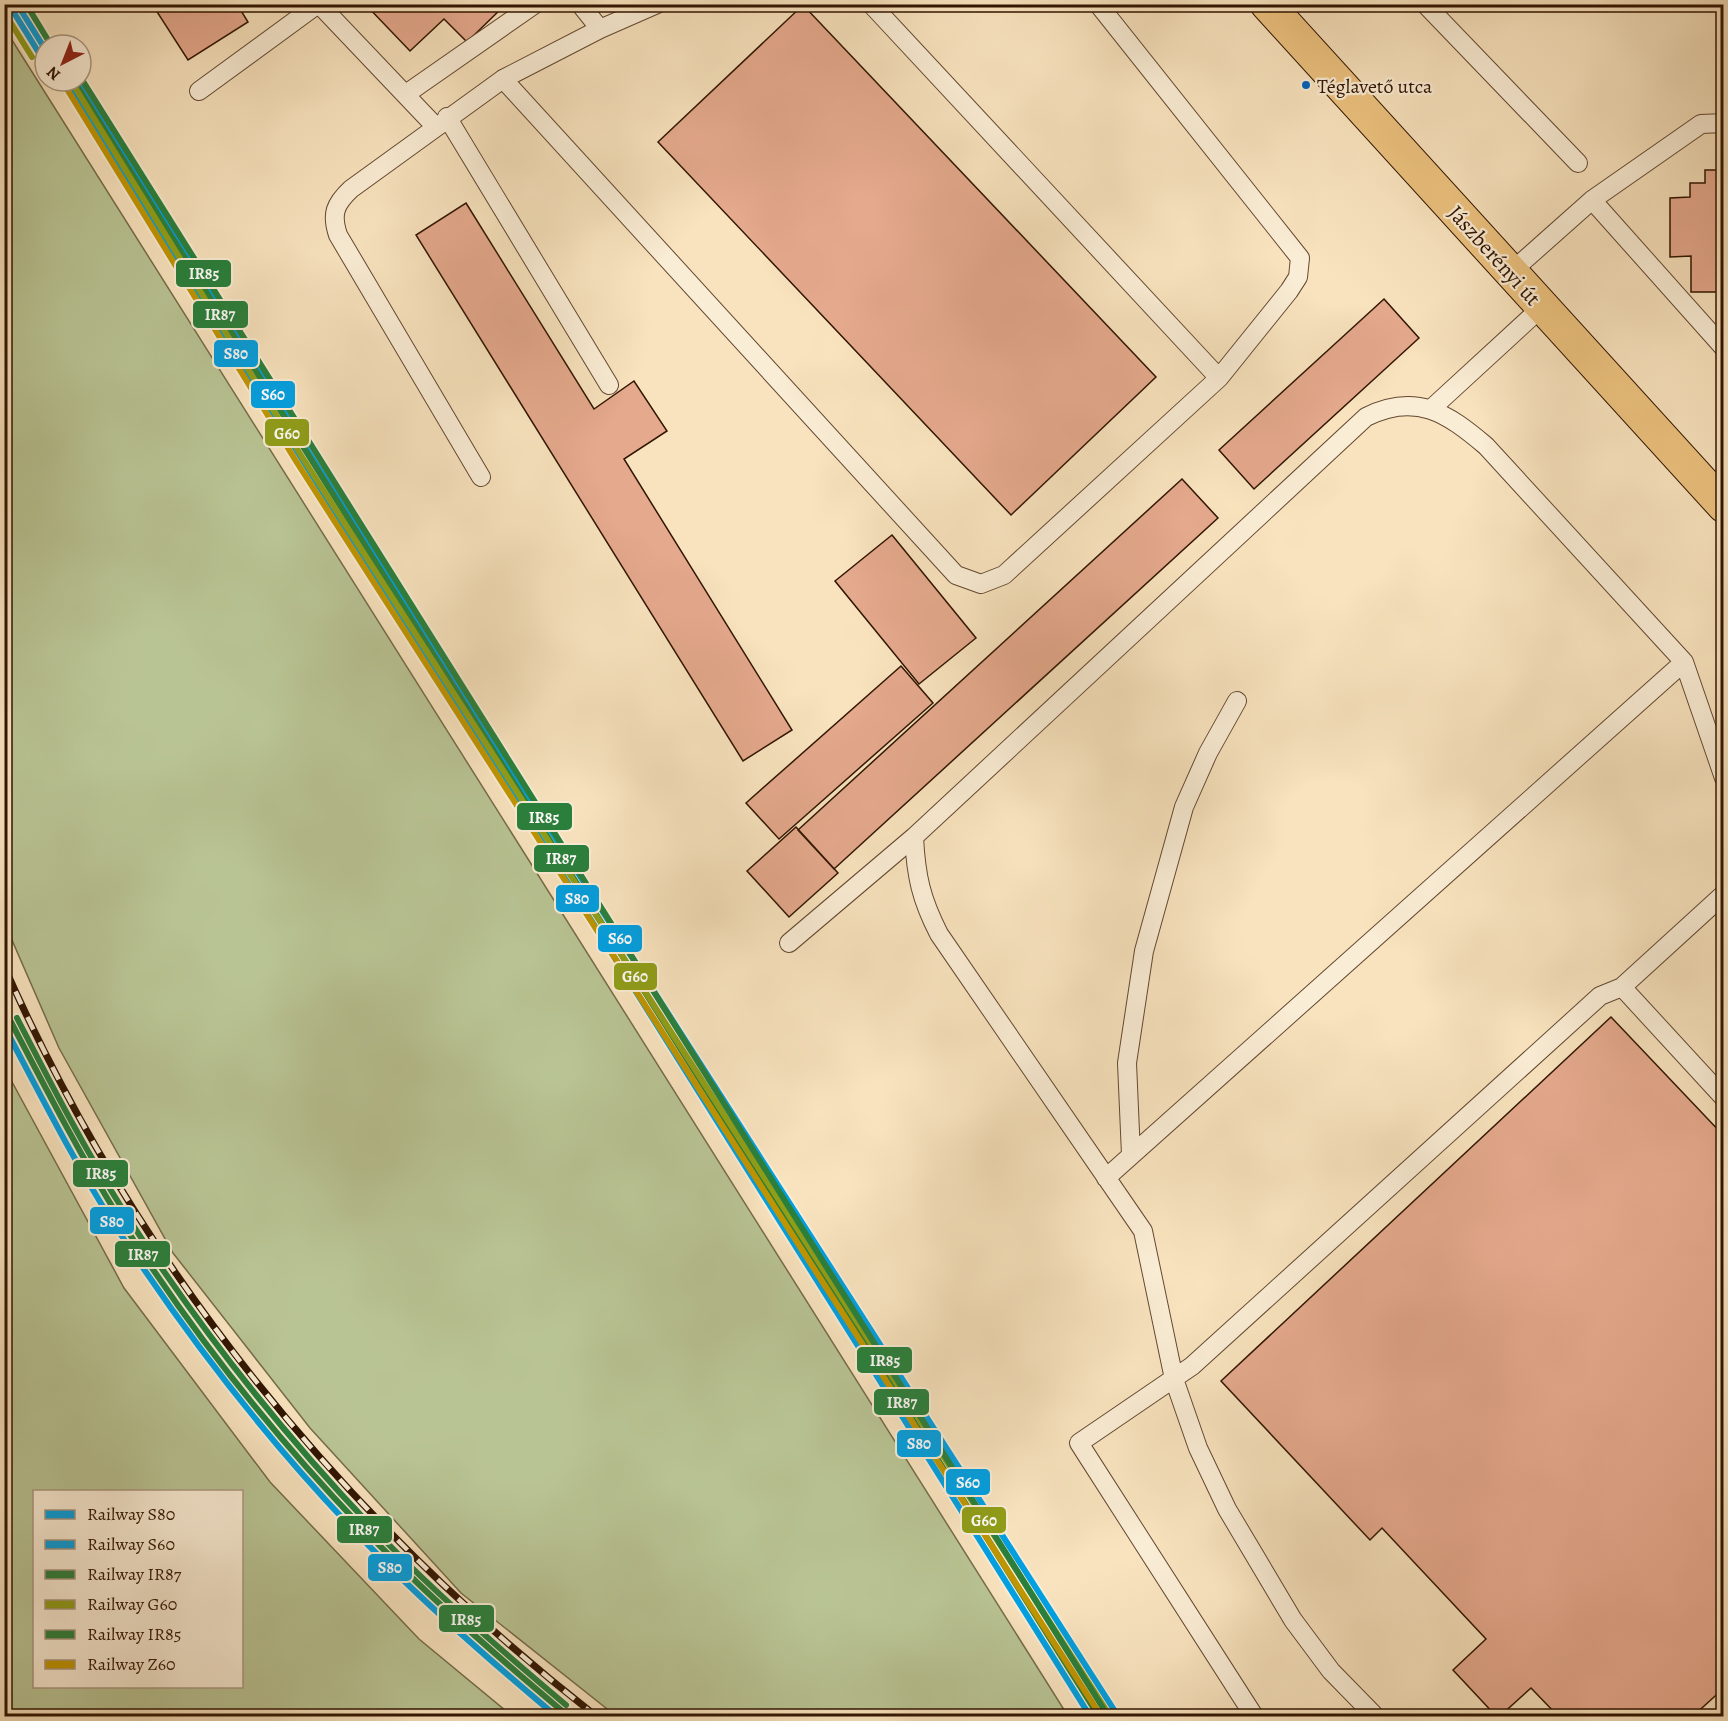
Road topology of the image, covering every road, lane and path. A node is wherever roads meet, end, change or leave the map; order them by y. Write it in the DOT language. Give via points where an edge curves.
graph roads {
  1 [pos="318,4"];
  2 [pos="535,4"];
  3 [pos="580,4"];
  4 [pos="657,4"];
  5 [pos="871,4"];
  6 [pos="1098,4"];
  7 [pos="1267,4"];
  8 [pos="1425,4"];
  9 [pos="600,29"];
  10 [pos="503,78"];
  11 [pos="200,91"];
  12 [pos="406,94"];
  13 [pos="441,122"];
  14 [pos="1724,123"];
  15 [pos="1578,163"];
  16 [pos="1592,200"];
  17 [pos="1511,272"];
  18 [pos="1542,308"];
  19 [pos="1724,348"];
  20 [pos="1219,378"];
  21 [pos="609,385"];
  22 [pos="1431,409"];
  23 [pos="481,477"];
  24 [pos="1724,506"];
  25 [pos="1684,662"];
  26 [pos="1237,701"];
  27 [pos="1724,778"];
  28 [pos="914,837"];
  29 [pos="1724,894"];
  30 [pos="789,943"];
  31 [pos="1622,987"];
  32 [pos="1724,1098"];
  33 [pos="1131,1155"];
  34 [pos="1106,1178"];
  35 [pos="1174,1379"];
  36 [pos="1254,1716"];
  37 [pos="1375,1716"];
  1 -- 11 [label="lane"];
  1 -- 12 [label="lane"];
  2 -- 12 [label="lane"];
  3 -- 9 [label="lane"];
  4 -- 9 [label="lane"];
  5 -- 20 [label="lane"];
  6 -- 20 [label="lane" via="1300,258 1298,277 1289,291"];
  7 -- 17 [label="main road, Jászberényi út"];
  8 -- 15 [label="lane"];
  9 -- 10 [label="lane"];
  10 -- 13 [label="lane"];
  10 -- 20 [label="lane" via="956,575 981,584 1004,574"];
  12 -- 13 [label="lane"];
  13 -- 21 [label="lane"];
  13 -- 23 [label="lane" via="351,189 336,206 334,223"];
  14 -- 16 [label="lane" via="1701,124"];
  16 -- 17 [label="lane"];
  16 -- 19 [label="lane"];
  17 -- 18 [label="main road, Jászberényi út"];
  18 -- 22 [label="lane"];
  18 -- 24 [label="main road, Jászberényi út"];
  22 -- 25 [label="lane" via="1456,420 1486,446"];
  22 -- 28 [label="lane" via="1404,404 1366,417"];
  25 -- 27 [label="lane"];
  25 -- 33 [label="lane"];
  26 -- 33 [label="lane" via="1184,807 1144,951 1127,1063"];
  28 -- 30 [label="lane"];
  28 -- 34 [label="lane" via="916,877 939,934"];
  29 -- 31 [label="lane"];
  31 -- 32 [label="lane"];
  31 -- 35 [label="lane" via="1600,996"];
  33 -- 34 [label="lane"];
  34 -- 35 [label="lane" via="1143,1231"];
  35 -- 36 [label="lane" via="1079,1443"];
  35 -- 37 [label="lane" via="1198,1448 1261,1571 1331,1671"];
}
